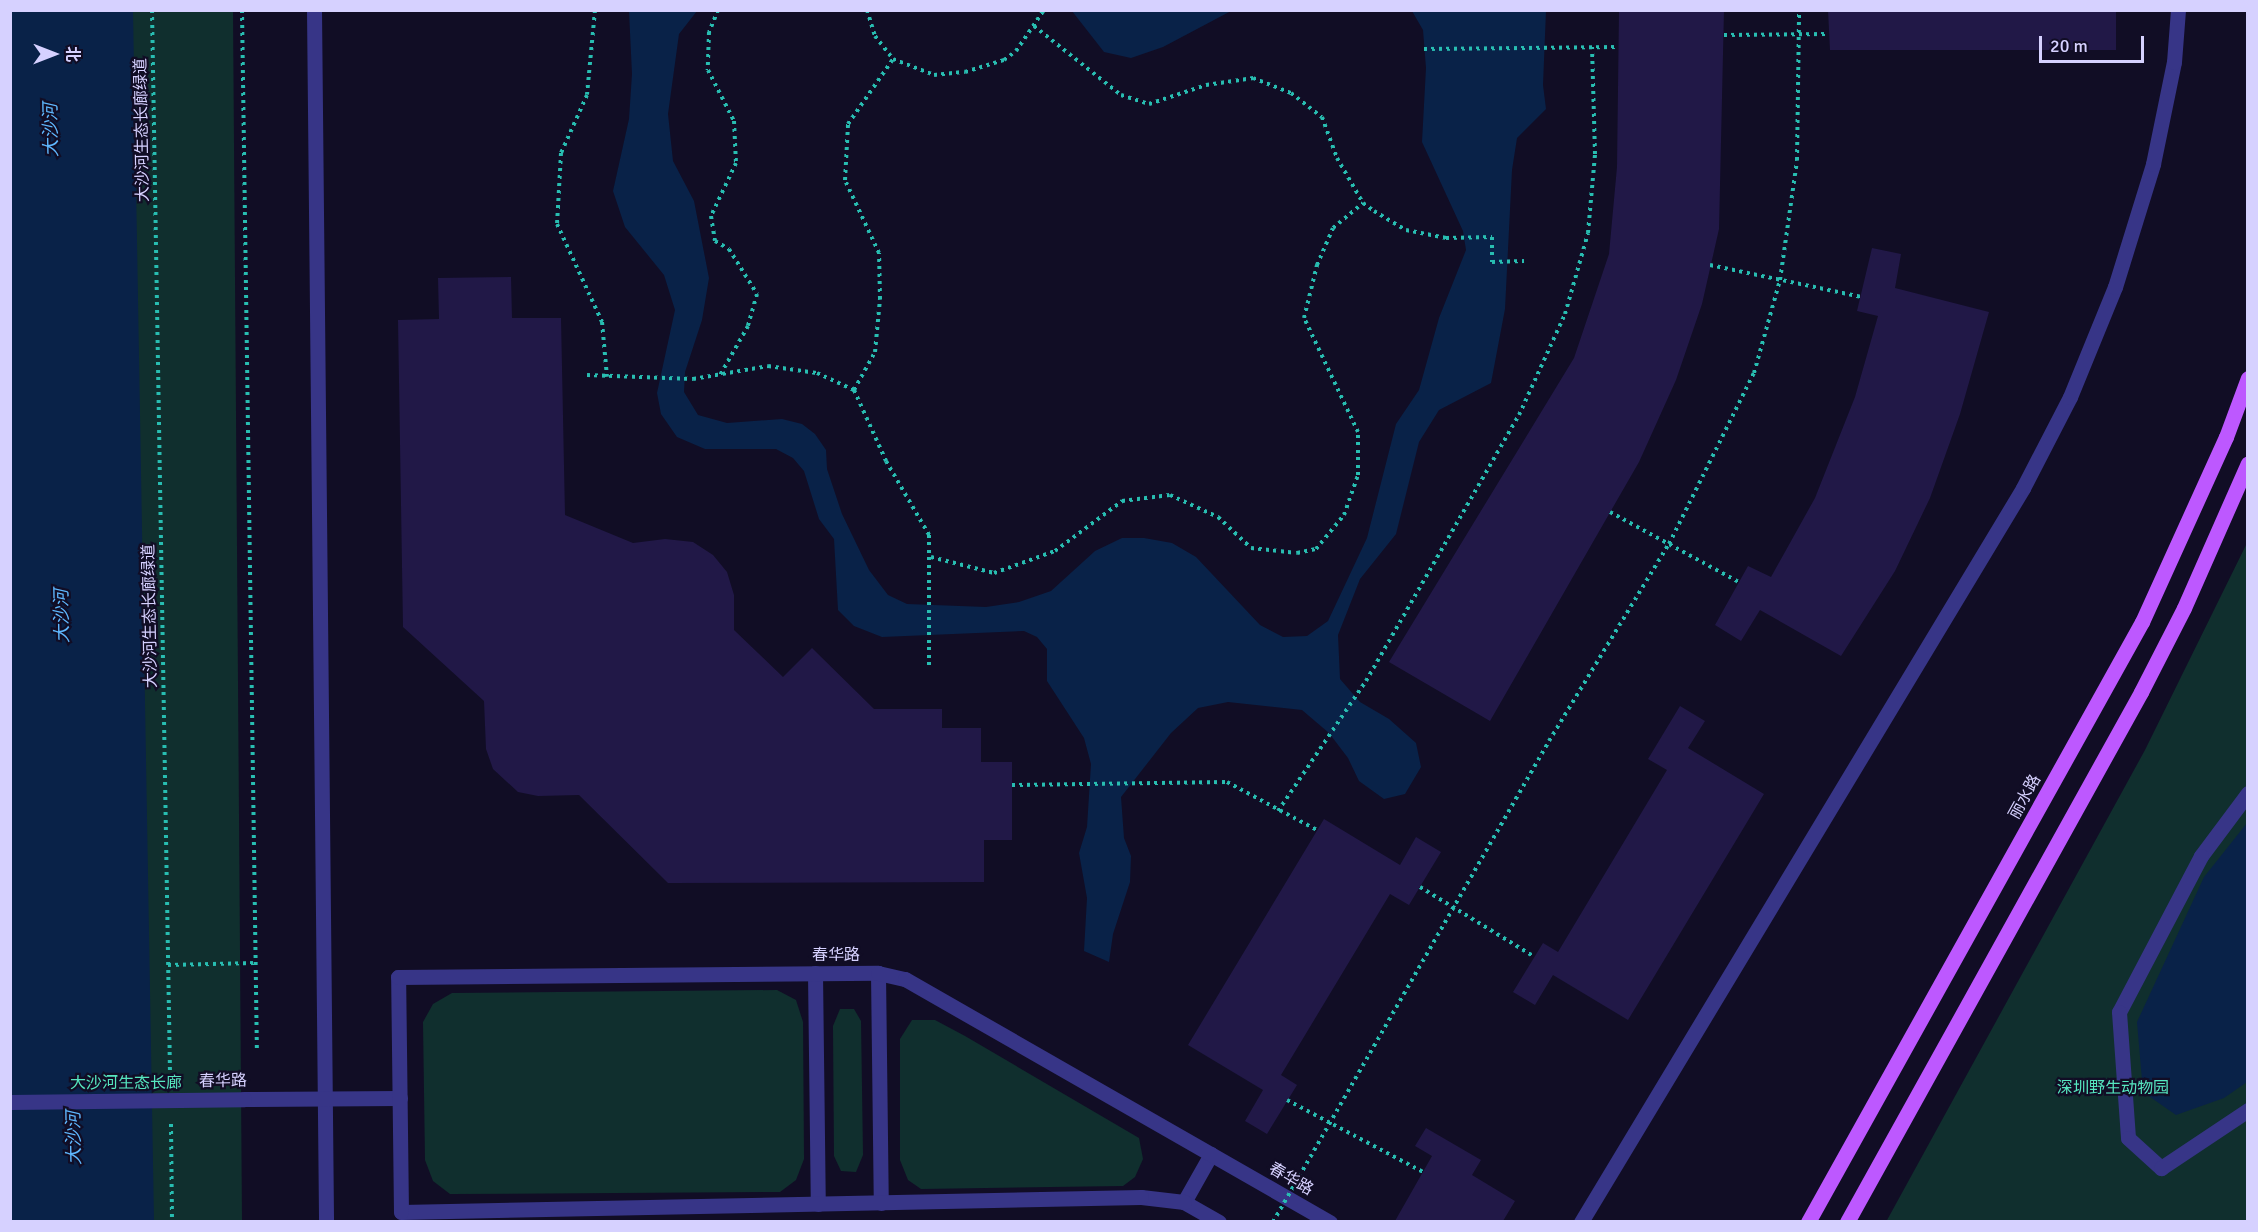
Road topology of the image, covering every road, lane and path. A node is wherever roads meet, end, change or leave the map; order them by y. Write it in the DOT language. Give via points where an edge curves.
graph roads {
  1 [pos="152,10"];
  2 [pos="242,10"];
  3 [pos="314,10"];
  4 [pos="595,10"];
  5 [pos="718,10"];
  6 [pos="867,10"];
  7 [pos="1044,10"];
  8 [pos="1799,10"];
  9 [pos="2178,10"];
  10 [pos="1034,26"];
  11 [pos="1799,34"];
  12 [pos="1828,34"];
  13 [pos="1724,35"];
  14 [pos="1592,47"];
  15 [pos="1618,47"];
  16 [pos="1424,49"];
  17 [pos="892,58"];
  18 [pos="1363,203"];
  19 [pos="1524,261"];
  20 [pos="1710,265"];
  21 [pos="1780,280"];
  22 [pos="1862,297"];
  23 [pos="587,375"];
  24 [pos="720,375"];
  25 [pos="607,377"];
  26 [pos="2247,378"];
  27 [pos="854,390"];
  28 [pos="2247,463"];
  29 [pos="1610,512"];
  30 [pos="1669,544"];
  31 [pos="931,557"];
  32 [pos="1739,582"];
  33 [pos="928,667"];
  34 [pos="1012,784"];
  35 [pos="2247,793"];
  36 [pos="1278,811"];
  37 [pos="1317,830"];
  38 [pos="1420,887"];
  39 [pos="1453,908"];
  40 [pos="1533,956"];
  41 [pos="255,963"];
  42 [pos="168,965"];
  43 [pos="878,973"];
  44 [pos="815,974"];
  45 [pos="256,1052"];
  46 [pos="170,1085"];
  47 [pos="326,1098"];
  48 [pos="400,1098"];
  49 [pos="1287,1100"];
  50 [pos="10,1102"];
  51 [pos="2247,1110"];
  52 [pos="171,1120"];
  53 [pos="1333,1124"];
  54 [pos="1211,1154"];
  55 [pos="1423,1172"];
  56 [pos="1184,1202"];
  57 [pos="881,1203"];
  58 [pos="818,1204"];
  59 [pos="172,1221"];
  60 [pos="326,1221"];
  61 [pos="1219,1221"];
  62 [pos="1273,1221"];
  63 [pos="1330,1221"];
  64 [pos="1581,1221"];
  65 [pos="1808,1221"];
  66 [pos="1847,1221"];
  1 -- 42 [label="path, 大沙河生态长廊绿道"];
  2 -- 41 [label="path"];
  3 -- 47 [label="street"];
  4 -- 25 [label="path" via="587,95 561,153 556,224 602,322"];
  5 -- 24 [label="path" via="709,32 708,70 734,121 736,163 711,216 715,241 729,249 757,294 748,326"];
  6 -- 17 [label="path" via="867,19"];
  7 -- 10 [label="path"];
  8 -- 11 [label="path, bridge"];
  9 -- 64 [label="street" via="2174,62 2153,164 2115,287 2070,398 2023,488"];
  10 -- 17 [label="path" via="1004,60 965,72 934,75"];
  10 -- 18 [label="path" via="1121,95 1149,104 1206,85 1253,78 1291,93 1322,117 1337,158"];
  11 -- 12 [label="path"];
  11 -- 13 [label="path"];
  11 -- 21 [label="path, bridge" via="1797,160"];
  14 -- 15 [label="path"];
  14 -- 16 [label="path"];
  14 -- 36 [label="path" via="1595,154 1588,233 1564,314 1519,415 1366,681"];
  17 -- 27 [label="path" via="848,124 845,180 879,253 875,352"];
  18 -- 19 [label="path" via="1406,230 1446,238 1492,237 1492,262"];
  18 -- 31 [label="path" via="1333,228 1317,265 1304,318 1358,432 1358,475 1344,515 1316,549 1297,554 1251,548 1218,517 1170,495 1122,501 1055,551 994,573"];
  20 -- 21 [label="path"];
  21 -- 22 [label="path"];
  21 -- 30 [label="path, bridge" via="1754,373"];
  23 -- 25 [label="path"];
  24 -- 25 [label="path" via="693,379"];
  24 -- 27 [label="path" via="768,366 817,373"];
  26 -- 65 [label="main road, 丽水路" via="2226,437 2142,622"];
  27 -- 31 [label="path" via="886,461 928,535"];
  28 -- 66 [label="main road" via="2184,608 2141,692"];
  29 -- 30 [label="path"];
  30 -- 32 [label="path"];
  30 -- 39 [label="path, bridge"];
  31 -- 33 [label="path"];
  34 -- 36 [label="path" via="1227,782"];
  35 -- 51 [label="street" via="2201,856 2119,1012 2128,1138 2161,1168"];
  36 -- 37 [label="path"];
  38 -- 39 [label="path"];
  39 -- 40 [label="path"];
  39 -- 53 [label="path, bridge"];
  41 -- 42 [label="path"];
  41 -- 45 [label="path"];
  42 -- 46 [label="path, 大沙河生态长廊绿道"];
  43 -- 44 [label="street, 春华路"];
  43 -- 54 [label="street, 春华路" via="923,986"];
  43 -- 57 [label="street"];
  44 -- 48 [label="street, 春华路" via="398,977"];
  44 -- 58 [label="street"];
  47 -- 48 [label="street, 春华路"];
  47 -- 50 [label="street, 春华路, bridge"];
  47 -- 60 [label="street"];
  48 -- 58 [label="street, 春华路" via="401,1212"];
  49 -- 53 [label="path"];
  52 -- 59 [label="path"];
  53 -- 55 [label="path"];
  53 -- 62 [label="path, bridge"];
  54 -- 56 [label="street"];
  54 -- 63 [label="street, 春华路"];
  56 -- 57 [label="street, 春华路" via="1141,1197"];
  56 -- 61 [label="street, 春华路"];
  57 -- 58 [label="street, 春华路"];
}
